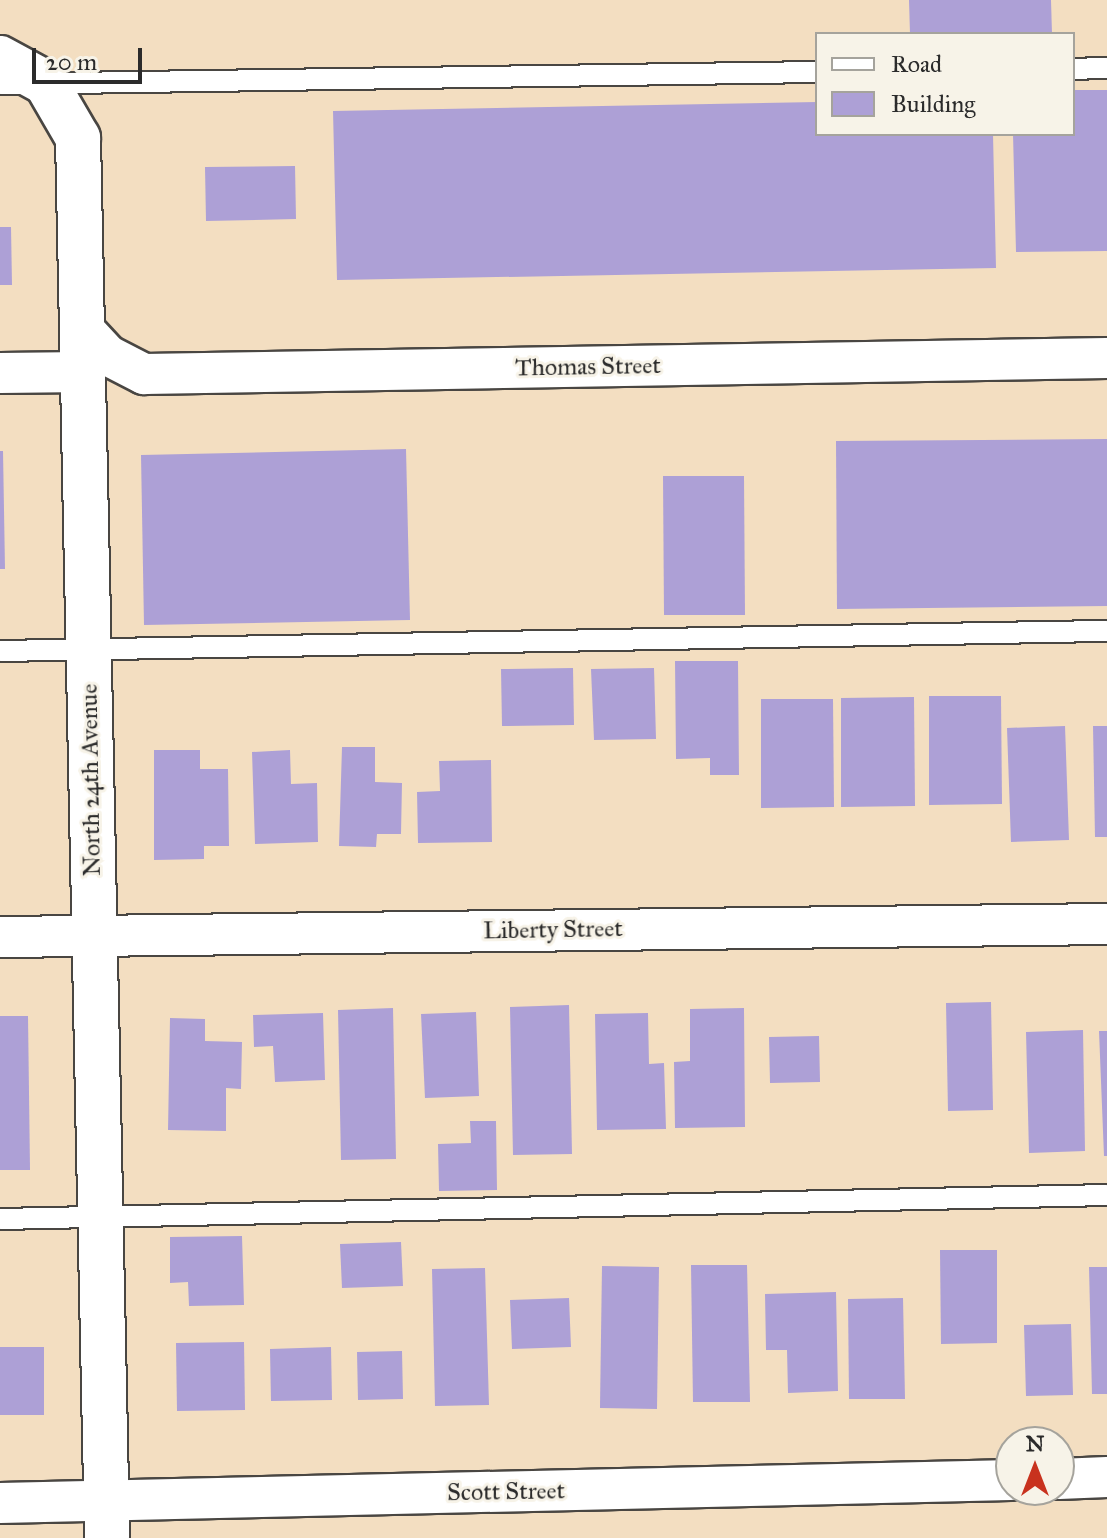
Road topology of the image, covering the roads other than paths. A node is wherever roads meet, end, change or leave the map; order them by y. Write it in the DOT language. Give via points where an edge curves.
graph roads {
  1 [pos="0,58"];
  2 [pos="1107,68"];
  3 [pos="1075,69"];
  4 [pos="815,72"];
  5 [pos="46,83"];
  6 [pos="0,84"];
  7 [pos="85,351"];
  8 [pos="1107,358"];
  9 [pos="0,373"];
  10 [pos="1107,631"];
  11 [pos="89,650"];
  12 [pos="0,651"];
  13 [pos="1107,924"];
  14 [pos="92,935"];
  15 [pos="0,937"];
  16 [pos="1107,1195"];
  17 [pos="100,1217"];
  18 [pos="0,1219"];
  19 [pos="1107,1477"];
  20 [pos="1075,1478"];
  21 [pos="995,1481"];
  22 [pos="0,1503"];
  23 [pos="107,1520"];
  1 -- 5 [label="street"];
  2 -- 3 [label="lane"];
  4 -- 5 [label="lane"];
  5 -- 6 [label="lane"];
  5 -- 7 [label="street, North 24th Avenue" via="78,138"];
  7 -- 8 [label="street, Thomas Street" via="107,355 144,374"];
  7 -- 9 [label="street"];
  7 -- 11 [label="street, North 24th Avenue"];
  10 -- 11 [label="lane"];
  11 -- 12 [label="lane"];
  11 -- 14 [label="street, North 24th Avenue"];
  13 -- 14 [label="street, Liberty Street"];
  14 -- 15 [label="street, Liberty Street"];
  14 -- 17 [label="street, North 24th Avenue"];
  16 -- 17 [label="lane"];
  17 -- 18 [label="lane"];
  17 -- 23 [label="street, North 24th Avenue"];
  19 -- 20 [label="street"];
  21 -- 23 [label="street, Scott Street"];
  22 -- 23 [label="street, Scott Street"];
}
